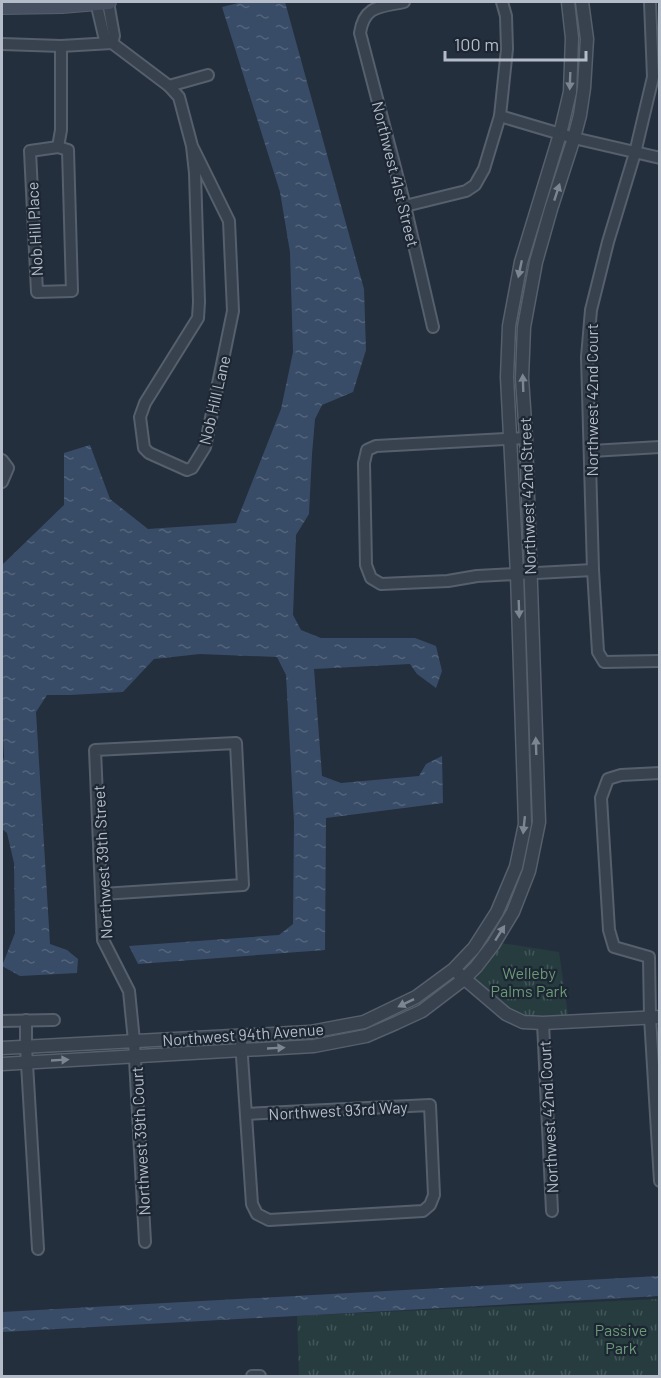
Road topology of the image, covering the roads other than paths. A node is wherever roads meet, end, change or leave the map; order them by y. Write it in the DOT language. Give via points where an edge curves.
graph roads {
  1 [pos="104,2"];
  2 [pos="404,2"];
  3 [pos="502,2"];
  4 [pos="568,2"];
  5 [pos="582,2"];
  6 [pos="650,2"];
  7 [pos="2,7"];
  8 [pos="112,43"];
  9 [pos="2,44"];
  10 [pos="61,46"];
  11 [pos="208,75"];
  12 [pos="656,77"];
  13 [pos="169,86"];
  14 [pos="500,117"];
  15 [pos="560,134"];
  16 [pos="574,138"];
  17 [pos="192,146"];
  18 [pos="58,147"];
  19 [pos="635,153"];
  20 [pos="660,158"];
  21 [pos="405,206"];
  22 [pos="433,327"];
  23 [pos="526,438"];
  24 [pos="511,439"];
  25 [pos="660,447"];
  26 [pos="591,451"];
  27 [pos="2,460"];
  28 [pos="2,482"];
  29 [pos="593,570"];
  30 [pos="531,573"];
  31 [pos="518,574"];
  32 [pos="660,662"];
  33 [pos="660,773"];
  34 [pos="102,894"];
  35 [pos="655,956"];
  36 [pos="454,969"];
  37 [pos="464,979"];
  38 [pos="655,1017"];
  39 [pos="26,1020"];
  40 [pos="54,1020"];
  41 [pos="2,1021"];
  42 [pos="543,1023"];
  43 [pos="240,1035"];
  44 [pos="134,1041"];
  45 [pos="26,1047"];
  46 [pos="2,1048"];
  47 [pos="241,1050"];
  48 [pos="135,1056"];
  49 [pos="26,1062"];
  50 [pos="2,1064"];
  51 [pos="657,1084"];
  52 [pos="246,1114"];
  53 [pos="660,1181"];
  54 [pos="552,1211"];
  55 [pos="145,1242"];
  56 [pos="38,1249"];
  1 -- 7 [label="main road"];
  1 -- 8 [label="street" via="114,36"];
  2 -- 21 [label="street, Northwest 41st Street" via="371,10 362,21 360,33"];
  3 -- 14 [label="street" via="507,49"];
  4 -- 15 [label="street, Northwest 42nd Street, one-way" via="572,38 570,92"];
  5 -- 16 [label="street, Northwest 42nd Street" via="587,39 584,88"];
  6 -- 12 [label="street, Northwest 42nd Court"];
  8 -- 10 [label="street"];
  8 -- 13 [label="street, Nob Hill Lane"];
  9 -- 10 [label="street"];
  10 -- 18 [label="street, Nob Hill Place"];
  11 -- 13 [label="street"];
  12 -- 19 [label="street, Northwest 42nd Court"];
  13 -- 17 [label="street, Nob Hill Lane" via="179,97"];
  14 -- 15 [label="street"];
  14 -- 21 [label="street" via="475,185 466,191"];
  15 -- 16 [label="street"];
  15 -- 24 [label="street, Northwest 42nd Street, one-way" via="521,262 509,326"];
  16 -- 19 [label="street"];
  23 -- 16 [label="street, Northwest 42nd Street, one-way" via="524,327 536,262"];
  17 -- 17 [label="street, Nob Hill Lane" via="230,221 233,311 205,447 187,470 144,448 140,417 198,318"];
  18 -- 18 [label="street, Nob Hill Place" via="30,151 37,292 72,291 68,150"];
  19 -- 20 [label="street"];
  19 -- 26 [label="street, Northwest 42nd Court" via="591,310 587,357"];
  21 -- 22 [label="street, Northwest 41st Street"];
  23 -- 24 [label="street"];
  23 -- 30 [label="street, Northwest 42nd Street"];
  24 -- 31 [label="street, Northwest 42nd Street"];
  24 -- 31 [label="street" via="376,446 367,450 366,565 371,578 381,584"];
  25 -- 26 [label="street"];
  26 -- 29 [label="street, Northwest 42nd Court"];
  27 -- 28 [label="street" via="8,468"];
  29 -- 30 [label="street"];
  29 -- 32 [label="street, Northwest 42nd Court" via="598,652 604,662"];
  30 -- 31 [label="street"];
  37 -- 30 [label="street, Northwest 42nd Street, one-way" via="493,945 513,912 529,871 539,822"];
  31 -- 36 [label="street, Northwest 42nd Street, one-way" via="525,824 516,867 497,912 474,948"];
  33 -- 35 [label="street" via="608,779 601,798 609,930 614,947"];
  34 -- 34 [label="street, Northwest 39th Street" via="95,750 236,742 243,885"];
  34 -- 44 [label="street, Northwest 39th Street" via="103,940 129,991"];
  35 -- 38 [label="street"];
  36 -- 37 [label="street"];
  36 -- 43 [label="street, Northwest 94th Avenue, one-way" via="416,998 364,1022 310,1032"];
  37 -- 42 [label="street" via="506,1014 523,1022"];
  47 -- 37 [label="street, Northwest 94th Avenue, one-way" via="314,1046 366,1036 422,1011"];
  38 -- 42 [label="street"];
  38 -- 51 [label="street"];
  39 -- 40 [label="street"];
  39 -- 41 [label="street"];
  39 -- 45 [label="street"];
  42 -- 54 [label="street, Northwest 42nd Court"];
  43 -- 44 [label="street, Northwest 94th Avenue"];
  43 -- 47 [label="street"];
  44 -- 45 [label="street, Northwest 94th Avenue"];
  44 -- 48 [label="street, Northwest 39th Court"];
  45 -- 46 [label="street, Northwest 94th Avenue"];
  45 -- 49 [label="street"];
  47 -- 48 [label="street, Northwest 94th Avenue"];
  47 -- 52 [label="street"];
  49 -- 48 [label="street, Northwest 94th Avenue, one-way"];
  48 -- 55 [label="street, Northwest 39th Court"];
  49 -- 50 [label="street, Northwest 94th Avenue"];
  49 -- 56 [label="street"];
  51 -- 53 [label="street"];
  52 -- 52 [label="street, Northwest 93rd Way" via="252,1204 257,1214 269,1220 423,1211 430,1205 434,1195 430,1105"];
}
